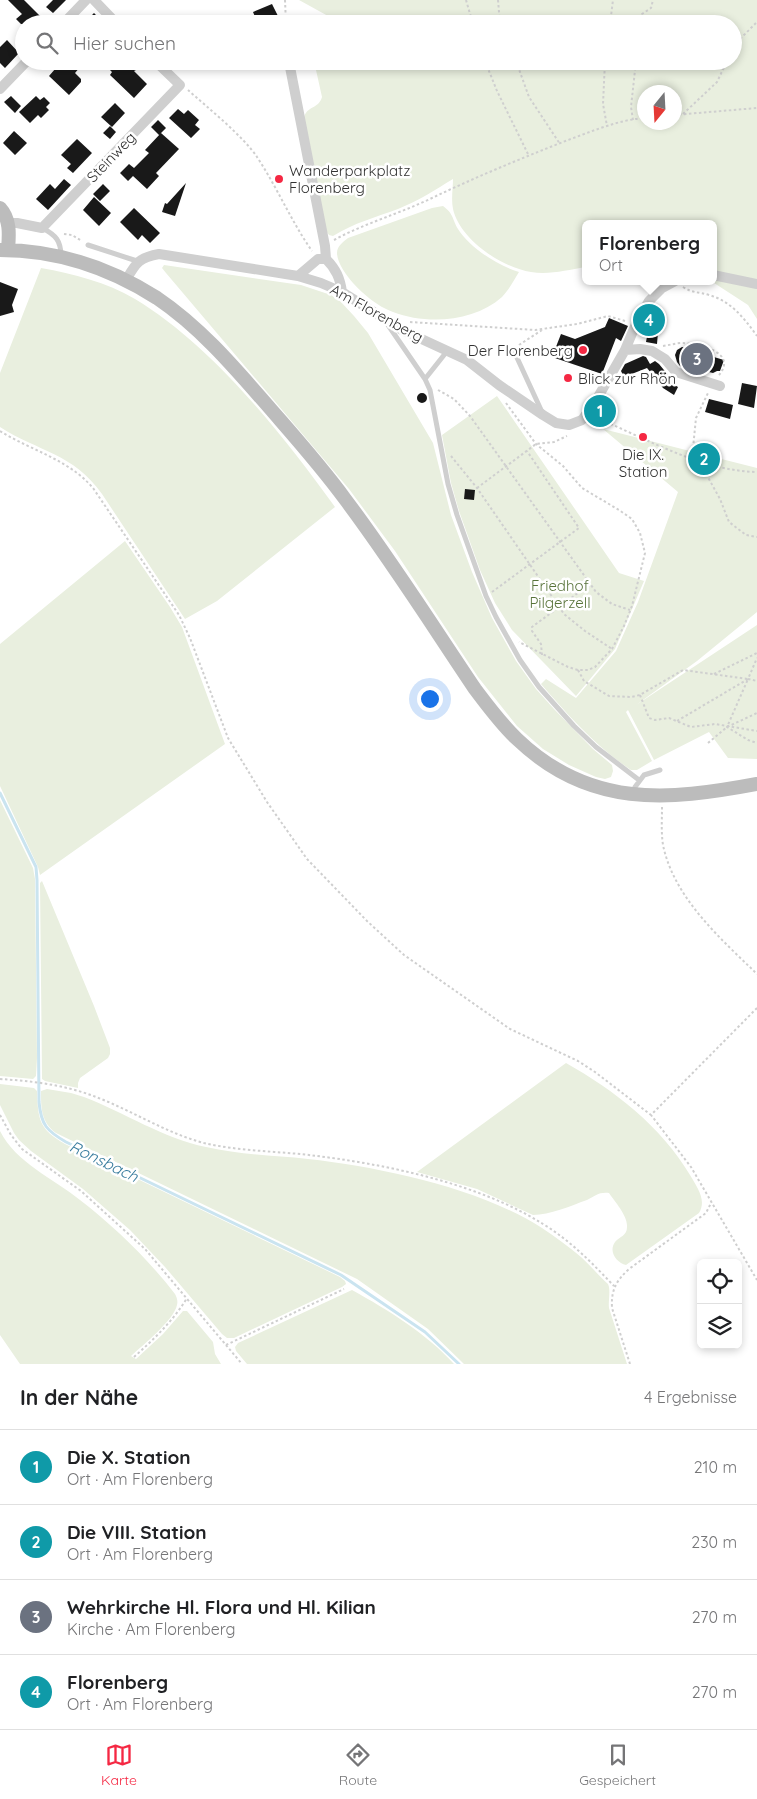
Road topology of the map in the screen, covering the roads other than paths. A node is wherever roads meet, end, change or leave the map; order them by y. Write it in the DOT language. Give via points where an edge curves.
graph roads {
  1 [pos="86,0"];
  2 [pos="94,0"];
  3 [pos="72,15"];
  4 [pos="108,15"];
  5 [pos="18,70"];
  6 [pos="164,70"];
  7 [pos="291,70"];
  8 [pos="0,89"];
  9 [pos="0,208"];
  10 [pos="8,224"];
  11 [pos="42,228"];
  12 [pos="88,245"];
  13 [pos="4,250"];
  14 [pos="61,257"];
  15 [pos="322,259"];
  16 [pos="137,261"];
  17 [pos="298,276"];
  18 [pos="717,276"];
  19 [pos="126,280"];
  20 [pos="757,284"];
  21 [pos="675,285"];
  22 [pos="342,292"];
  23 [pos="385,320"];
  24 [pos="513,349"];
  25 [pos="448,350"];
  26 [pos="625,350"];
  27 [pos="425,379"];
  28 [pos="716,384"];
  29 [pos="543,415"];
  30 [pos="660,770"];
  31 [pos="639,780"];
  32 [pos="757,784"];
  33 [pos="635,795"];
  1 -- 3 [label="street"];
  2 -- 4 [label="street"];
  5 -- 8 [label="street"];
  6 -- 11 [label="street, Steinweg" via="180,85"];
  7 -- 15 [label="street" via="326,246"];
  9 -- 10 [label="street"];
  10 -- 11 [label="street"];
  10 -- 13 [label="street"];
  11 -- 14 [label="lane" via="57,237"];
  12 -- 16 [label="lane"];
  13 -- 14 [label="street"];
  14 -- 19 [label="street"];
  15 -- 17 [label="street"];
  15 -- 22 [label="street" via="335,268"];
  16 -- 17 [label="street, Am Florenberg" via="159,254"];
  16 -- 19 [label="street"];
  17 -- 22 [label="street, Am Florenberg"];
  18 -- 20 [label="street"];
  19 -- 33 [label="street" via="175,311 207,339 296,439 360,519 475,689 516,738 542,759 578,779"];
  21 -- 26 [label="street" via="662,288 649,301"];
  22 -- 23 [label="street, Am Florenberg"];
  23 -- 25 [label="street, Am Florenberg"];
  23 -- 27 [label="lane"];
  24 -- 29 [label="lane"];
  25 -- 27 [label="lane"];
  25 -- 29 [label="street, Am Florenberg" via="482,370"];
  26 -- 28 [label="street" via="652,351 665,359 676,372"];
  26 -- 29 [label="street, Am Florenberg" via="582,420 569,425 556,423"];
  27 -- 31 [label="lane" via="457,515 486,596 507,636 520,660 556,707 596,747"];
  30 -- 31 [label="lane"];
  31 -- 33 [label="lane" via="634,787"];
  32 -- 33 [label="street" via="703,793"];
}
